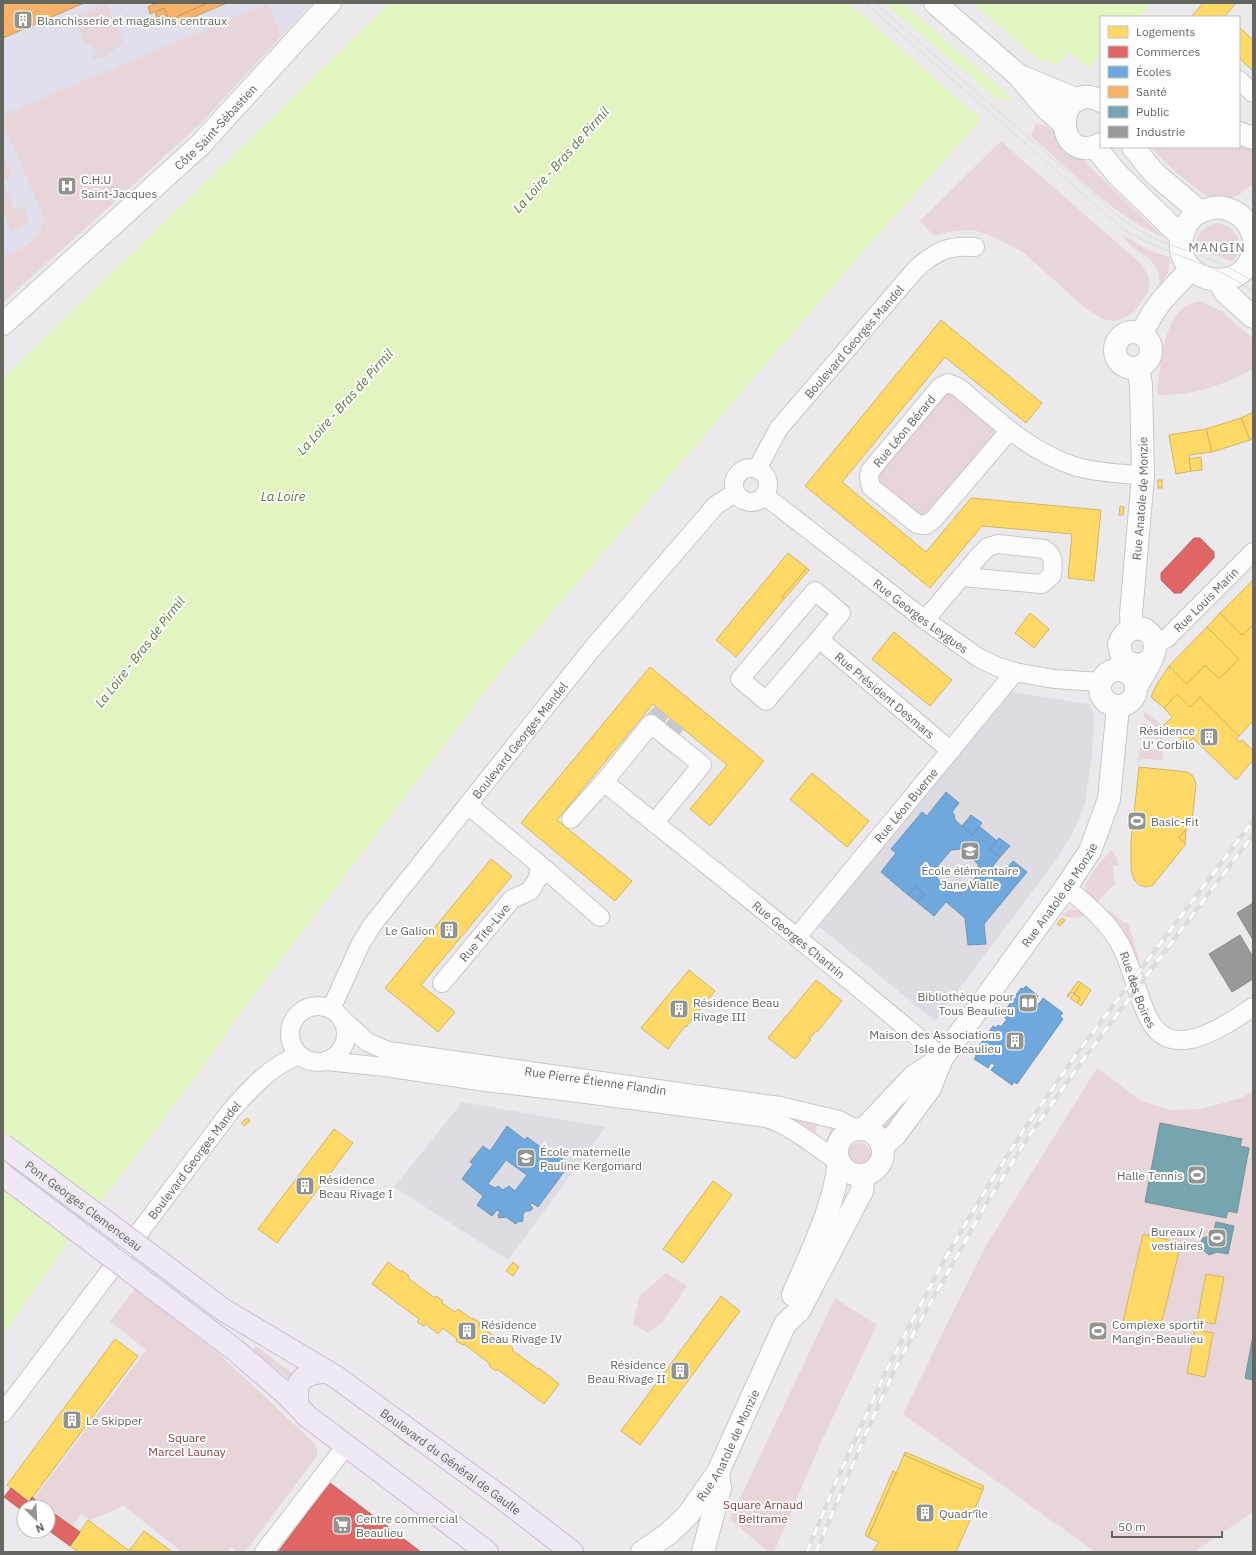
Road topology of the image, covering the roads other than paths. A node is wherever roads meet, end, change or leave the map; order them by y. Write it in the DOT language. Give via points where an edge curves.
graph roads {
  1 [pos="330,3"];
  2 [pos="935,3"];
  3 [pos="1018,75"];
  4 [pos="1240,81"];
  5 [pos="1253,93"];
  6 [pos="1078,100"];
  7 [pos="1100,101"];
  8 [pos="1063,123"];
  9 [pos="1240,133"];
  10 [pos="1253,138"];
  11 [pos="1098,145"];
  12 [pos="1134,148"];
  13 [pos="1200,212"];
  14 [pos="1253,235"];
  15 [pos="1182,237"];
  16 [pos="975,247"];
  17 [pos="1253,252"];
  18 [pos="1191,269"];
  19 [pos="1219,280"];
  20 [pos="1253,317"];
  21 [pos="3,324"];
  22 [pos="1142,334"];
  23 [pos="1138,368"];
  24 [pos="1010,430"];
  25 [pos="757,469"];
  26 [pos="1143,476"];
  27 [pos="735,493"];
  28 [pos="764,495"];
  29 [pos="1253,552"];
  30 [pos="962,577"];
  31 [pos="925,620"];
  32 [pos="1132,629"];
  33 [pos="819,639"];
  34 [pos="1153,652"];
  35 [pos="1111,668"];
  36 [pos="1015,672"];
  37 [pos="1137,686"];
  38 [pos="1118,707"];
  39 [pos="951,751"];
  40 [pos="604,782"];
  41 [pos="468,805"];
  42 [pos="571,819"];
  43 [pos="654,823"];
  44 [pos="540,865"];
  45 [pos="1066,887"];
  46 [pos="600,917"];
  47 [pos="796,937"];
  48 [pos="442,983"];
  49 [pos="1253,1007"];
  50 [pos="337,1014"];
  51 [pos="299,1055"];
  52 [pos="942,1058"];
  53 [pos="326,1061"];
  54 [pos="859,1129"];
  55 [pos="3,1145"];
  56 [pos="882,1146"];
  57 [pos="839,1162"];
  58 [pos="3,1175"];
  59 [pos="864,1175"];
  60 [pos="164,1266"];
  61 [pos="790,1319"];
  62 [pos="327,1372"];
  63 [pos="298,1404"];
  64 [pos="3,1413"];
  65 [pos="346,1446"];
  66 [pos="718,1472"];
  67 [pos="264,1552"];
  68 [pos="487,1552"];
  69 [pos="572,1552"];
  70 [pos="642,1552"];
  71 [pos="703,1552"];
  1 -- 21 [label="street, Côte Saint-Sébastien" via="200,145"];
  2 -- 3 [label="street"];
  3 -- 6 [label="street"];
  3 -- 8 [label="street" via="1045,108"];
  4 -- 5 [label="street"];
  6 -- 7 [label="street" via="1089,97"];
  6 -- 8 [label="street" via="1066,111"];
  8 -- 11 [label="street" via="1071,141 1082,147"];
  9 -- 10 [label="street"];
  11 -- 15 [label="street" via="1117,174"];
  12 -- 13 [label="street" via="1154,172"];
  13 -- 14 [label="street" via="1220,208 1234,212 1247,222"];
  13 -- 15 [label="street" via="1187,224"];
  15 -- 18 [label="street" via="1182,253"];
  16 -- 25 [label="street, Boulevard Georges Mandel" via="948,248 938,252 916,269 779,428"];
  17 -- 19 [label="street" via="1240,273"];
  18 -- 19 [label="street" via="1207,279"];
  18 -- 22 [label="street" via="1163,299"];
  19 -- 20 [label="street" via="1225,292"];
  22 -- 23 [label="street" via="1150,343 1151,351 1148,361"];
  22 -- 23 [label="street" via="1132,332 1123,335 1116,343 1115,350 1122,365"];
  23 -- 26 [label="street, Rue Anatole de Monzie" via="1141,385"];
  24 -- 24 [label="street, Rue Léon Bérard" via="958,387 944,385 870,471 868,478 871,487 917,524 926,525 934,520"];
  24 -- 26 [label="street, Rue Léon Bérard" via="1047,454 1075,466"];
  25 -- 27 [label="street" via="745,469 736,476 733,487"];
  25 -- 28 [label="street" via="767,480 767,491"];
  26 -- 32 [label="street, Rue Anatole de Monzie" via="1131,614"];
  27 -- 28 [label="street" via="743,501 749,502 755,502"];
  27 -- 41 [label="street, Boulevard Georges Mandel" via="716,505 591,650"];
  28 -- 31 [label="street, Rue Georges Leygues"];
  29 -- 34 [label="street, Rue Louis Marin"];
  30 -- 31 [label="street"];
  31 -- 36 [label="street, Rue Georges Leygues" via="979,658"];
  32 -- 34 [label="street" via="1150,632"];
  32 -- 35 [label="street" via="1125,632 1121,638"];
  33 -- 33 [label="street" via="841,613 815,591 740,679 766,701"];
  33 -- 39 [label="street, Rue Président Desmars"];
  34 -- 35 [label="street" via="1139,665 1133,665 1122,658"];
  34 -- 37 [label="street"];
  35 -- 36 [label="street, Rue Georges Leygues" via="1054,680"];
  35 -- 37 [label="street" via="1131,674"];
  35 -- 38 [label="street" via="1100,693 1108,704"];
  36 -- 39 [label="street, Rue Léon Buerne"];
  37 -- 38 [label="street" via="1137,692 1131,702"];
  38 -- 45 [label="street, Rue Anatole de Monzie" via="1110,799 1090,851"];
  39 -- 47 [label="street, Rue Léon Buerne"];
  40 -- 42 [label="street"];
  40 -- 43 [label="street, Rue Georges Chartrin"];
  40 -- 43 [label="street" via="651,724 702,765"];
  41 -- 44 [label="street"];
  41 -- 50 [label="street, Boulevard Georges Mandel" via="365,937"];
  43 -- 47 [label="street, Rue Georges Chartrin"];
  44 -- 46 [label="street"];
  44 -- 48 [label="street, Rue Tite-Live" via="538,878 530,891 512,899"];
  45 -- 49 [label="street, Rue des Boires" via="1104,922 1118,941 1125,953 1149,1020 1161,1034 1179,1040 1202,1036"];
  45 -- 52 [label="street, Rue Anatole de Monzie"];
  47 -- 52 [label="street, Rue Georges Chartrin"];
  50 -- 51 [label="street" via="321,1006 310,1007 301,1012 290,1030 291,1041"];
  50 -- 53 [label="street" via="347,1035 345,1045 339,1054"];
  50 -- 54 [label="street, Rue Pierre Étienne Flandin" via="367,1042 388,1051 780,1106 839,1120"];
  51 -- 53 [label="street" via="312,1062"];
  51 -- 64 [label="street, Boulevard Georges Mandel" via="287,1059 247,1091"];
  52 -- 54 [label="street, Rue Anatole de Monzie" via="914,1076"];
  52 -- 56 [label="street, Rue Anatole de Monzie" via="930,1088 895,1135"];
  53 -- 57 [label="street, Rue Pierre Étienne Flandin" via="767,1118 798,1132 816,1148"];
  54 -- 56 [label="street" via="876,1135"];
  54 -- 57 [label="street" via="844,1136 838,1144 836,1153"];
  55 -- 60 [label="main road, Pont Georges Clemenceau, bridge"];
  56 -- 59 [label="street" via="880,1164 872,1172"];
  57 -- 59 [label="street" via="850,1173"];
  57 -- 61 [label="street, Rue Anatole de Monzie" via="837,1180 823,1222 788,1307"];
  58 -- 63 [label="main road, Pont Georges Clemenceau, bridge" via="235,1350"];
  59 -- 61 [label="street, Rue Anatole de Monzie" via="862,1191 853,1210 799,1311"];
  60 -- 62 [label="main road, Boulevard du Général de Gaulle" via="222,1309"];
  61 -- 66 [label="street, Rue Anatole de Monzie" via="785,1324"];
  62 -- 63 [label="main road" via="313,1372 300,1382 296,1396"];
  62 -- 69 [label="main road, Boulevard du Général de Gaulle" via="502,1498"];
  63 -- 65 [label="main road" via="306,1416"];
  65 -- 67 [label="street"];
  65 -- 68 [label="main road"];
  66 -- 70 [label="street, Rue Anatole de Monzie" via="688,1515 668,1534"];
  66 -- 71 [label="street" via="720,1488"];
}
